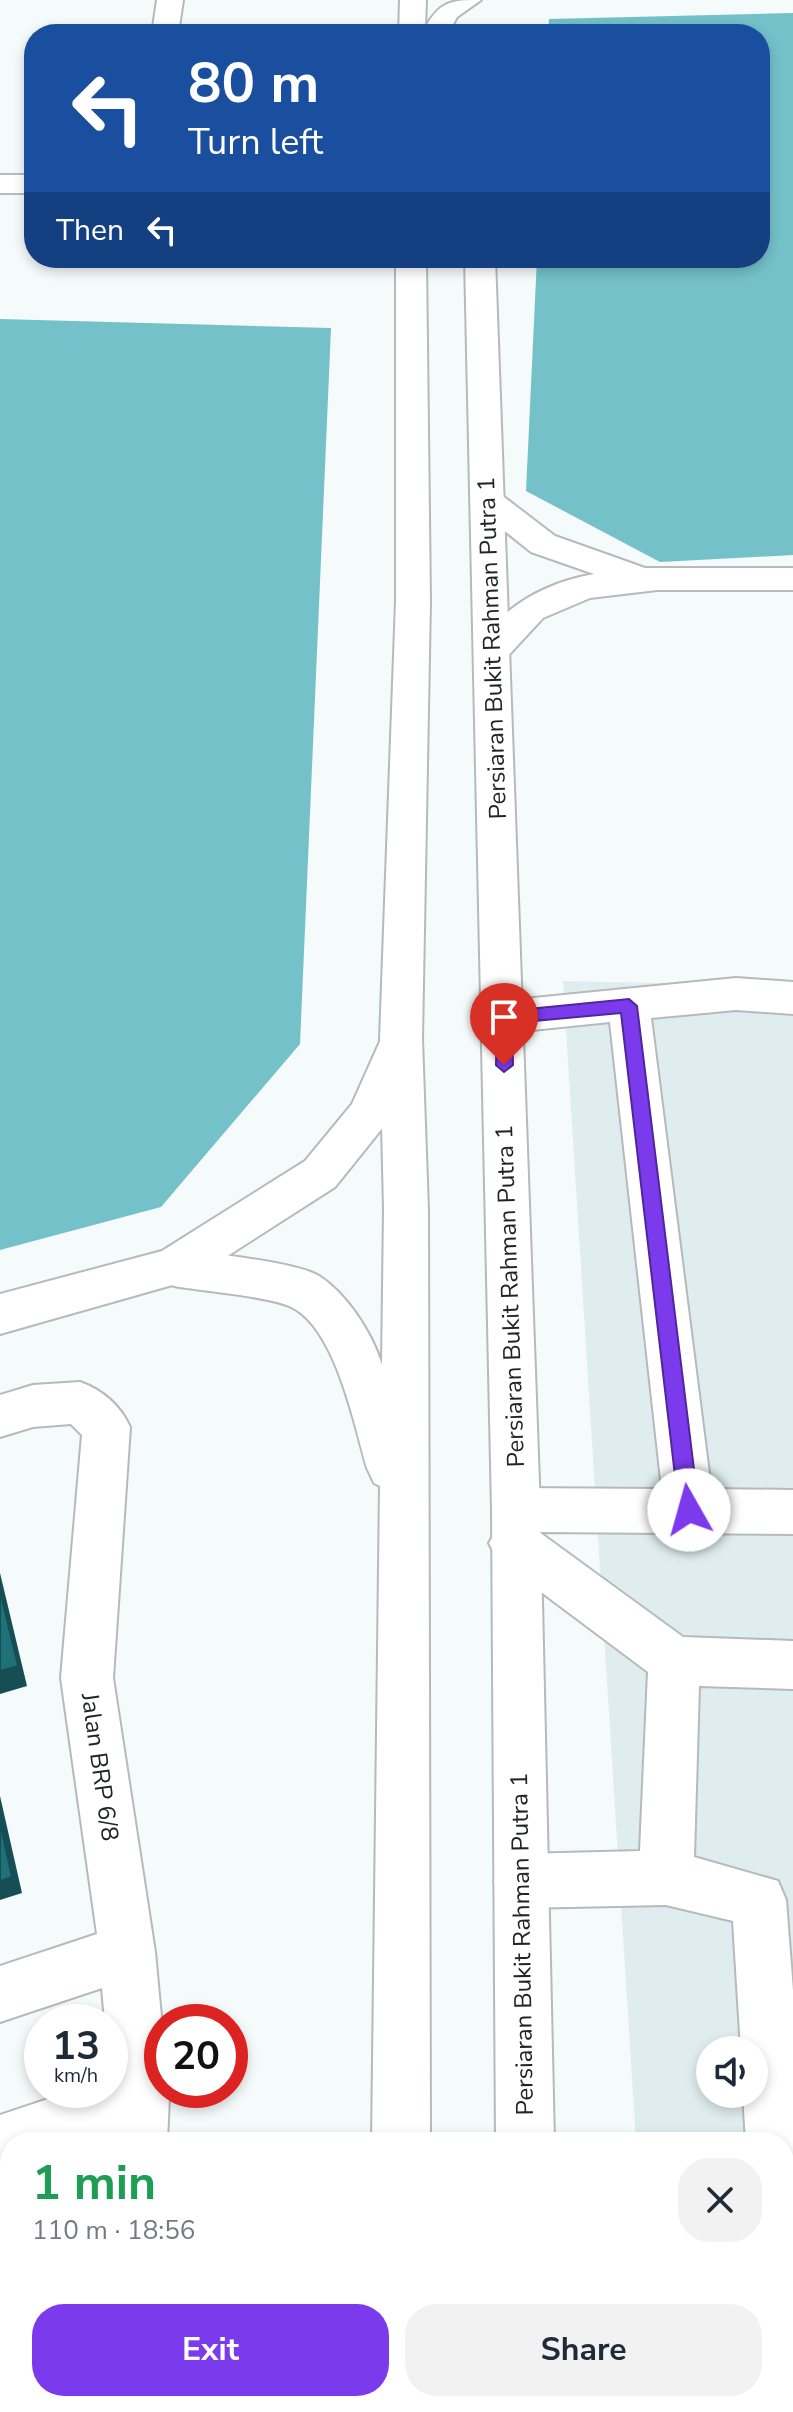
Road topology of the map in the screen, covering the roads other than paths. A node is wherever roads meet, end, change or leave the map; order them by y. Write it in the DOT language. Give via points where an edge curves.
graph roads {
  1 [pos="170,0"];
  2 [pos="413,0"];
  3 [pos="471,8"];
  4 [pos="166,24"];
  5 [pos="412,24"];
  6 [pos="440,24"];
  7 [pos="0,184"];
  8 [pos="24,184"];
  9 [pos="411,268"];
  10 [pos="480,268"];
  11 [pos="488,501"];
  12 [pos="640,579"];
  13 [pos="793,579"];
  14 [pos="492,651"];
  15 [pos="793,998"];
  16 [pos="629,1006"];
  17 [pos="503,1017"];
  18 [pos="401,1039"];
  19 [pos="174,1267"];
  20 [pos="0,1314"];
  21 [pos="0,1416"];
  22 [pos="403,1505"];
  23 [pos="689,1510"];
  24 [pos="793,1512"];
  25 [pos="515,1527"];
  26 [pos="674,1661"];
  27 [pos="793,1665"];
  28 [pos="666,1878"];
  29 [pos="521,1881"];
  30 [pos="776,1903"];
  31 [pos="127,1952"];
  32 [pos="0,1994"];
  33 [pos="139,2120"];
  34 [pos="70,2132"];
  35 [pos="401,2132"];
  36 [pos="525,2132"];
  37 [pos="775,2132"];
  1 -- 4 [label="main road"];
  2 -- 5 [label="main road"];
  3 -- 6 [label="main road" via="447,12"];
  7 -- 8 [label="main road"];
  9 -- 18 [label="main road" via="413,601"];
  10 -- 11 [label="main road, Persiaran Bukit Rahman Putra 1"];
  11 -- 12 [label="main road" via="543,544"];
  11 -- 14 [label="main road, Persiaran Bukit Rahman Putra 1"];
  12 -- 13 [label="main road"];
  12 -- 14 [label="main road" via="561,594 530,611"];
  14 -- 17 [label="main road, Persiaran Bukit Rahman Putra 1"];
  15 -- 16 [label="main road" via="736,994"];
  16 -- 17 [label="main road"];
  16 -- 23 [label="main road"];
  17 -- 25 [label="main road, Persiaran Bukit Rahman Putra 1"];
  18 -- 19 [label="main road" via="369,1114 320,1174"];
  18 -- 22 [label="main road" via="406,1210"];
  19 -- 20 [label="main road"];
  19 -- 22 [label="main road" via="302,1289 328,1312 356,1356"];
  21 -- 31 [label="main road, Jalan BRP 6/8" via="33,1406 80,1403 106,1427 87,1678"];
  22 -- 35 [label="main road"];
  23 -- 24 [label="main road"];
  23 -- 25 [label="main road"];
  25 -- 26 [label="main road"];
  25 -- 29 [label="main road, Persiaran Bukit Rahman Putra 1"];
  26 -- 27 [label="main road"];
  26 -- 28 [label="main road"];
  28 -- 29 [label="main road"];
  28 -- 30 [label="main road"];
  29 -- 36 [label="main road, Persiaran Bukit Rahman Putra 1"];
  30 -- 37 [label="main road"];
  31 -- 32 [label="main road"];
  31 -- 33 [label="main road, Jalan BRP 6/8"];
  33 -- 34 [label="main road"];
}
